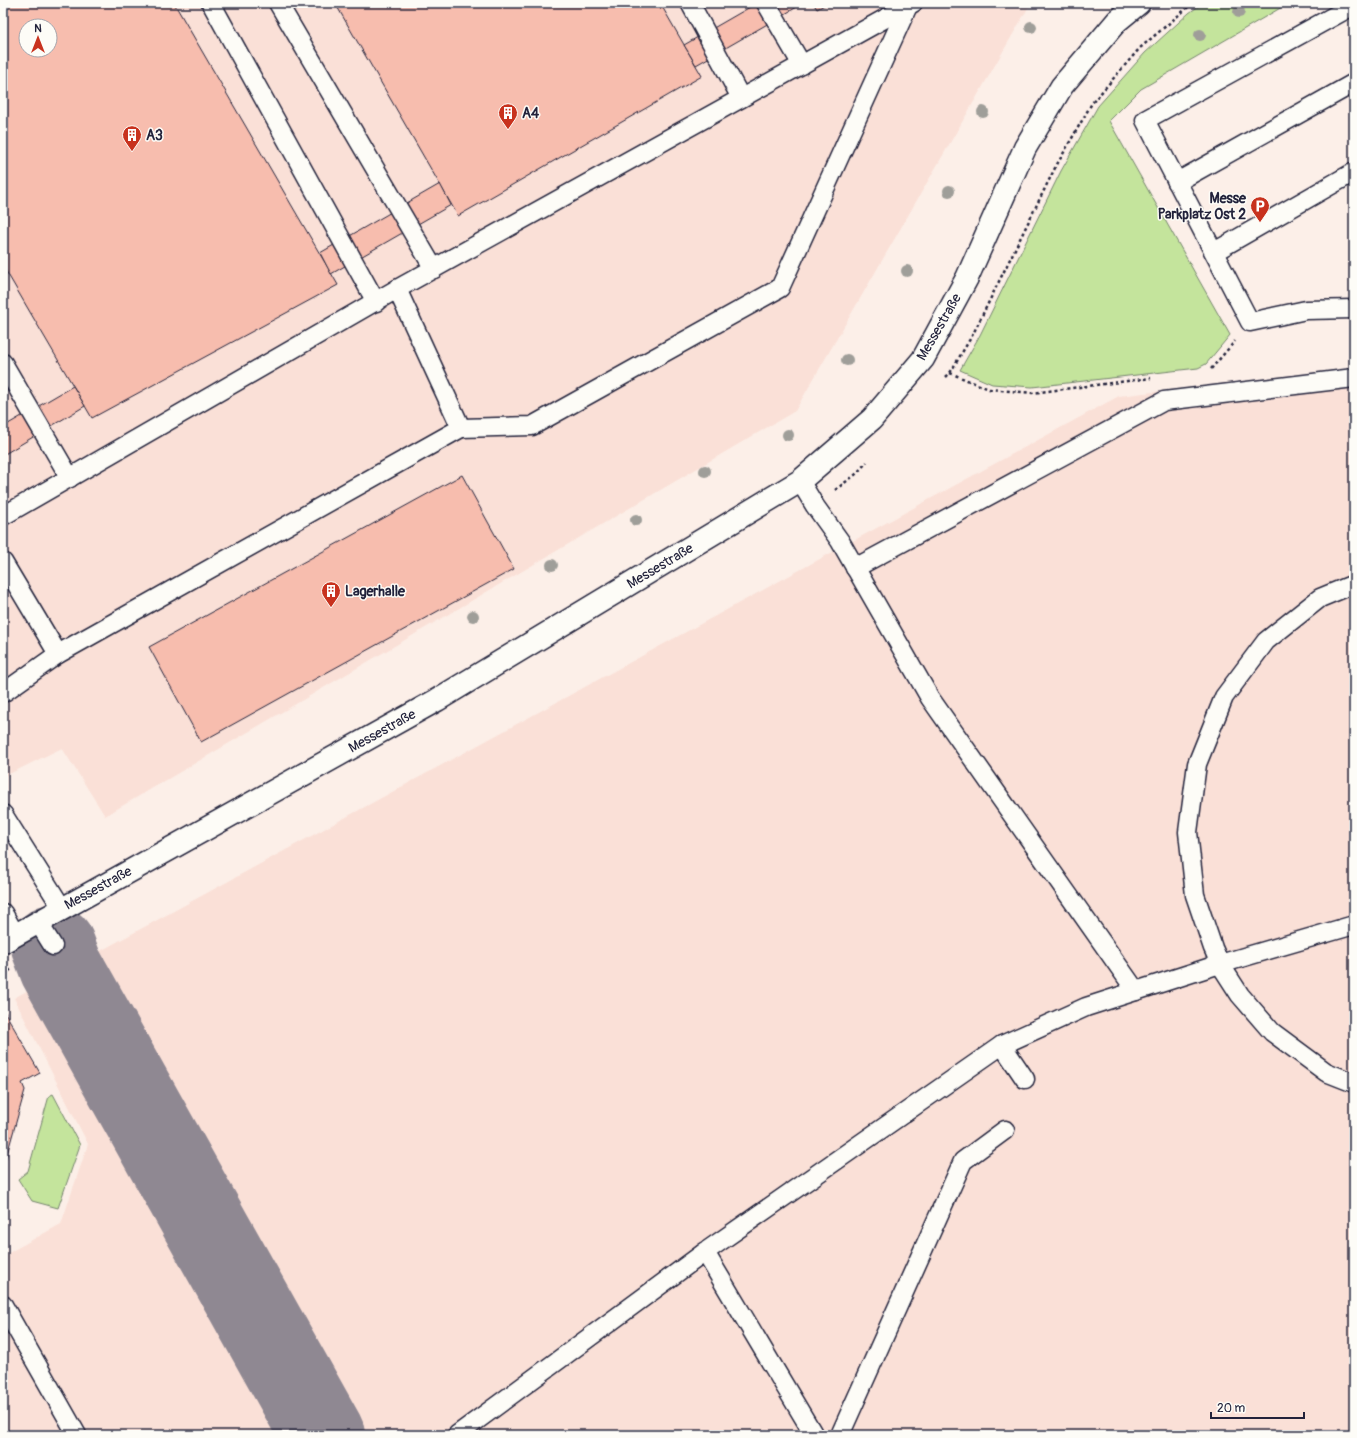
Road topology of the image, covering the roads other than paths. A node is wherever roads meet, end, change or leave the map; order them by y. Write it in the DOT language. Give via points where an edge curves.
graph roads {
  1 [pos="211,3"];
  2 [pos="278,3"];
  3 [pos="690,3"];
  4 [pos="766,3"];
  5 [pos="1139,3"];
  6 [pos="911,4"];
  7 [pos="1354,5"];
  8 [pos="802,65"];
  9 [pos="1354,83"];
  10 [pos="742,98"];
  11 [pos="1354,172"];
  12 [pos="1178,182"];
  13 [pos="1214,252"];
  14 [pos="434,269"];
  15 [pos="397,289"];
  16 [pos="376,302"];
  17 [pos="1354,309"];
  18 [pos="3,363"];
  19 [pos="1354,378"];
  20 [pos="461,428"];
  21 [pos="70,478"];
  22 [pos="800,482"];
  23 [pos="6,509"];
  24 [pos="3,562"];
  25 [pos="855,568"];
  26 [pos="1354,584"];
  27 [pos="58,654"];
  28 [pos="3,693"];
  29 [pos="3,814"];
  30 [pos="62,908"];
  31 [pos="3,913"];
  32 [pos="38,922"];
  33 [pos="1354,925"];
  34 [pos="9,938"];
  35 [pos="53,946"];
  36 [pos="1220,964"];
  37 [pos="1136,991"];
  38 [pos="1002,1045"];
  39 [pos="1025,1079"];
  40 [pos="1354,1083"];
  41 [pos="1005,1130"];
  42 [pos="706,1252"];
  43 [pos="3,1305"];
  44 [pos="77,1435"];
  45 [pos="457,1435"];
  46 [pos="814,1435"];
  47 [pos="840,1435"];
  1 -- 16 [label="lane"];
  2 -- 14 [label="lane"];
  3 -- 10 [label="lane"];
  4 -- 8 [label="lane"];
  5 -- 22 [label="street, Messestraße" via="1117,21 1062,86 1025,148 967,278 923,359 872,419"];
  6 -- 8 [label="lane"];
  6 -- 20 [label="lane" via="780,288 532,426"];
  7 -- 12 [label="lane" via="1145,120"];
  8 -- 10 [label="lane"];
  9 -- 12 [label="lane"];
  10 -- 14 [label="lane"];
  11 -- 13 [label="lane"];
  12 -- 13 [label="lane"];
  13 -- 17 [label="lane" via="1250,322 1306,310"];
  14 -- 15 [label="lane"];
  15 -- 16 [label="lane"];
  15 -- 20 [label="lane"];
  16 -- 21 [label="lane"];
  18 -- 21 [label="lane"];
  19 -- 25 [label="lane" via="1164,401"];
  20 -- 27 [label="lane"];
  21 -- 23 [label="lane"];
  22 -- 25 [label="lane"];
  22 -- 30 [label="street, Messestraße" via="437,700"];
  24 -- 27 [label="lane"];
  25 -- 37 [label="lane" via="930,698"];
  26 -- 36 [label="lane" via="1320,598 1266,641 1224,697 1197,764 1188,832 1195,895"];
  27 -- 28 [label="lane"];
  29 -- 30 [label="lane"];
  30 -- 32 [label="street, Messestraße"];
  31 -- 34 [label="lane"];
  32 -- 34 [label="street, Messestraße"];
  32 -- 35 [label="lane"];
  33 -- 36 [label="lane"];
  36 -- 37 [label="lane"];
  36 -- 40 [label="lane" via="1240,995 1272,1032 1326,1072"];
  37 -- 38 [label="lane" via="1086,1007"];
  38 -- 39 [label="lane"];
  38 -- 42 [label="lane"];
  41 -- 47 [label="lane" via="963,1161"];
  42 -- 45 [label="lane"];
  42 -- 46 [label="lane"];
  43 -- 44 [label="lane"];
}
